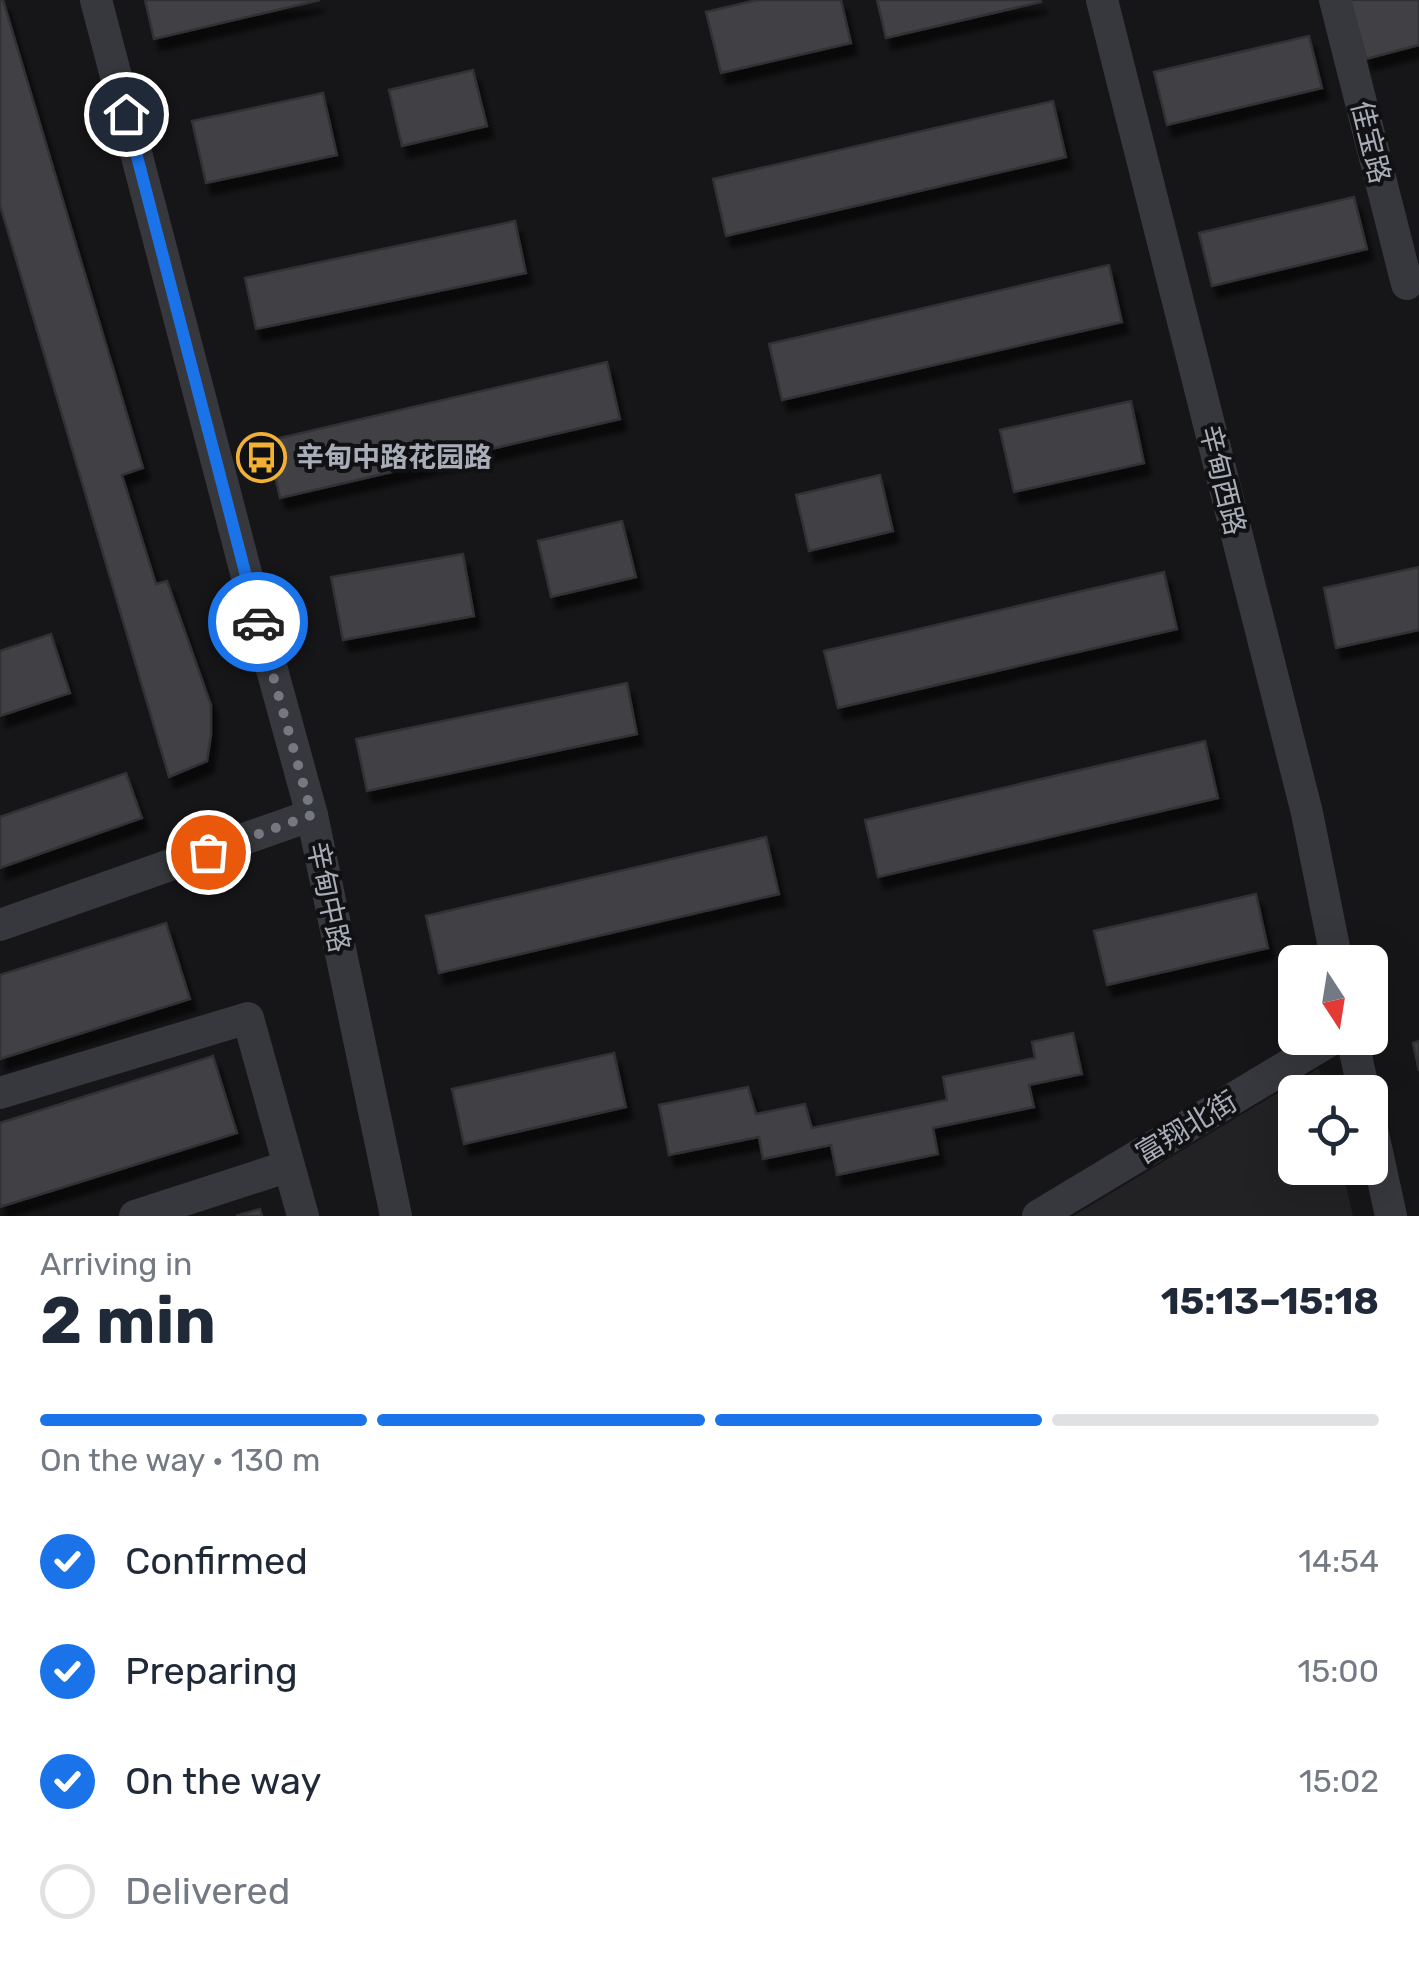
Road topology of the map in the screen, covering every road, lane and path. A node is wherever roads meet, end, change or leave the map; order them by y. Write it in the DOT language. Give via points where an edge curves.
graph roads {
  1 [pos="96,0"];
  2 [pos="1102,0"];
  3 [pos="1335,0"];
  4 [pos="1407,284"];
  5 [pos="312,815"];
  6 [pos="0,925"];
  7 [pos="1333,945"];
  8 [pos="1306,1055"];
  9 [pos="0,1092"];
  10 [pos="289,1166"];
  11 [pos="1384,1185"];
  12 [pos="134,1216"];
  13 [pos="303,1216"];
  14 [pos="396,1216"];
  15 [pos="1038,1216"];
  16 [pos="1390,1216"];
  1 -- 5 [label="street, 辛甸中路"];
  2 -- 7 [label="street, 辛甸西路" via="1302,794"];
  3 -- 4 [label="street, 佳宝路"];
  5 -- 6 [label="street"];
  5 -- 14 [label="street, 辛甸中路"];
  8 -- 15 [label="street, 富翔北街"];
  9 -- 10 [label="street" via="248,1018"];
  10 -- 12 [label="street"];
  10 -- 13 [label="street"];
  11 -- 16 [label="street"];
}
